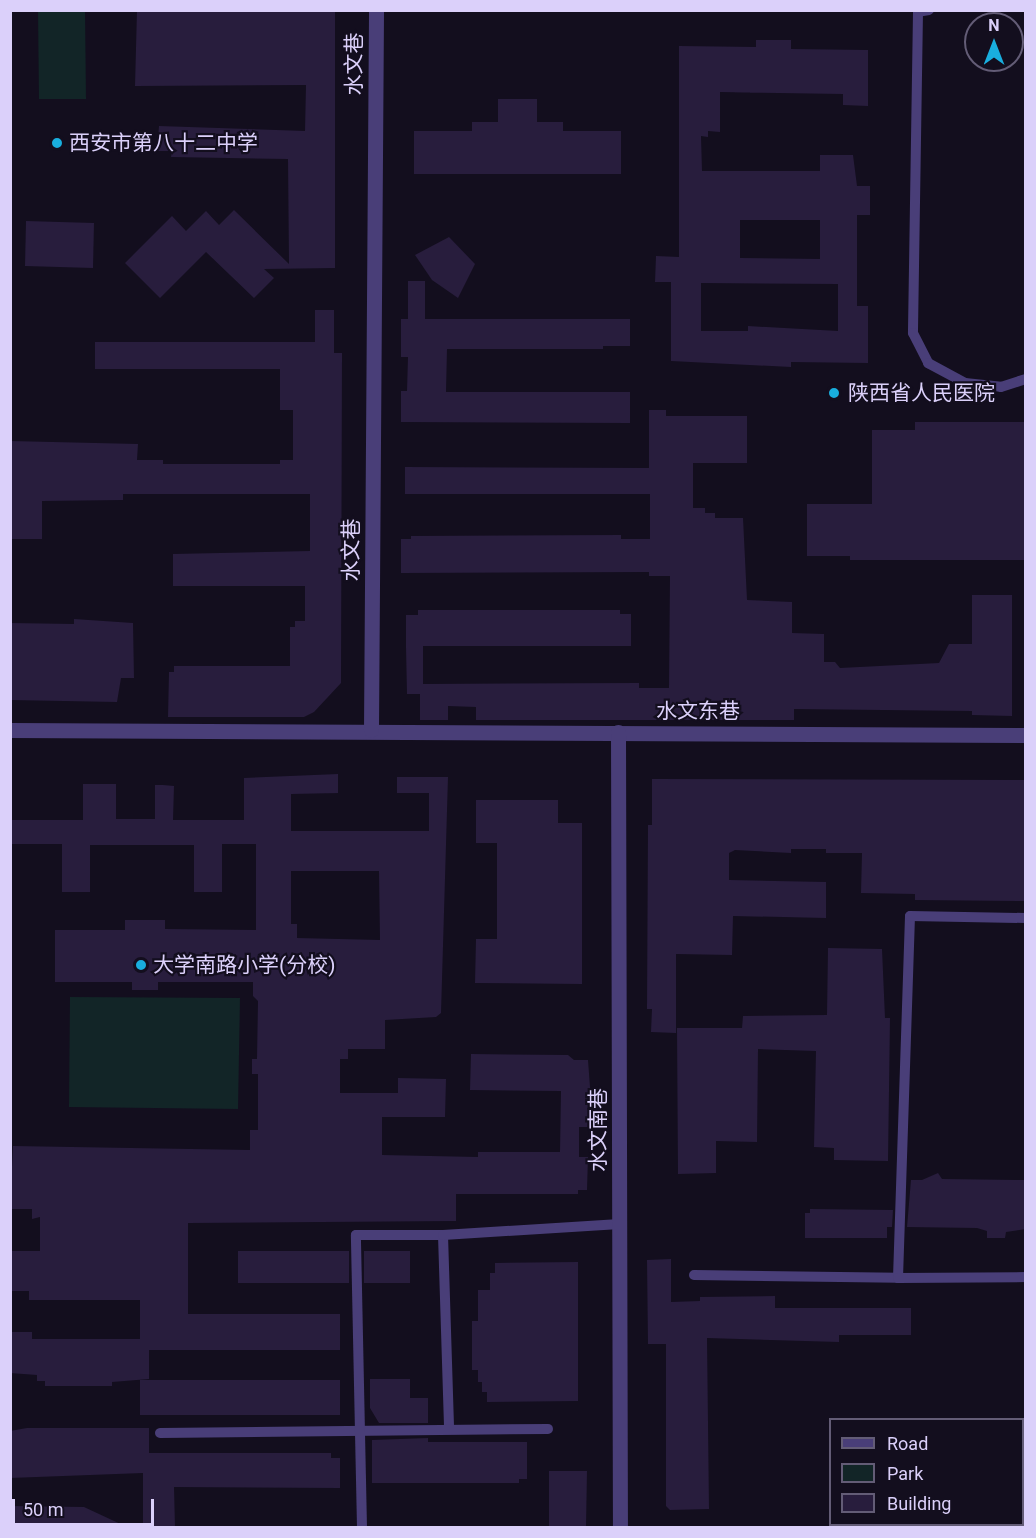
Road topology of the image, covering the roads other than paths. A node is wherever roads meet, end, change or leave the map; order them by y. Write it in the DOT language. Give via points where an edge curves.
graph roads {
  1 [pos="376,10"];
  2 [pos="929,10"];
  3 [pos="1026,379"];
  4 [pos="10,730"];
  5 [pos="371,730"];
  6 [pos="618,732"];
  7 [pos="1026,735"];
  8 [pos="1026,918"];
  9 [pos="620,1224"];
  10 [pos="443,1235"];
  11 [pos="694,1275"];
  12 [pos="1026,1277"];
  13 [pos="898,1278"];
  14 [pos="362,1428"];
  15 [pos="449,1428"];
  16 [pos="548,1429"];
  17 [pos="160,1433"];
  18 [pos="362,1527"];
  19 [pos="620,1527"];
  1 -- 5 [label="street, 水文巷"];
  2 -- 3 [label="lane" via="918,12 913,333 928,363 965,383 1001,387"];
  4 -- 5 [label="street"];
  5 -- 6 [label="street, 水文东巷"];
  6 -- 7 [label="street, 水文东巷"];
  6 -- 9 [label="street, 水文南巷"];
  8 -- 13 [label="lane" via="910,916"];
  9 -- 10 [label="lane"];
  9 -- 19 [label="street, 水文南巷"];
  10 -- 14 [label="lane" via="356,1235"];
  10 -- 15 [label="lane"];
  11 -- 13 [label="lane"];
  12 -- 13 [label="lane"];
  14 -- 15 [label="lane"];
  14 -- 17 [label="lane"];
  14 -- 18 [label="lane"];
  15 -- 16 [label="lane"];
}
